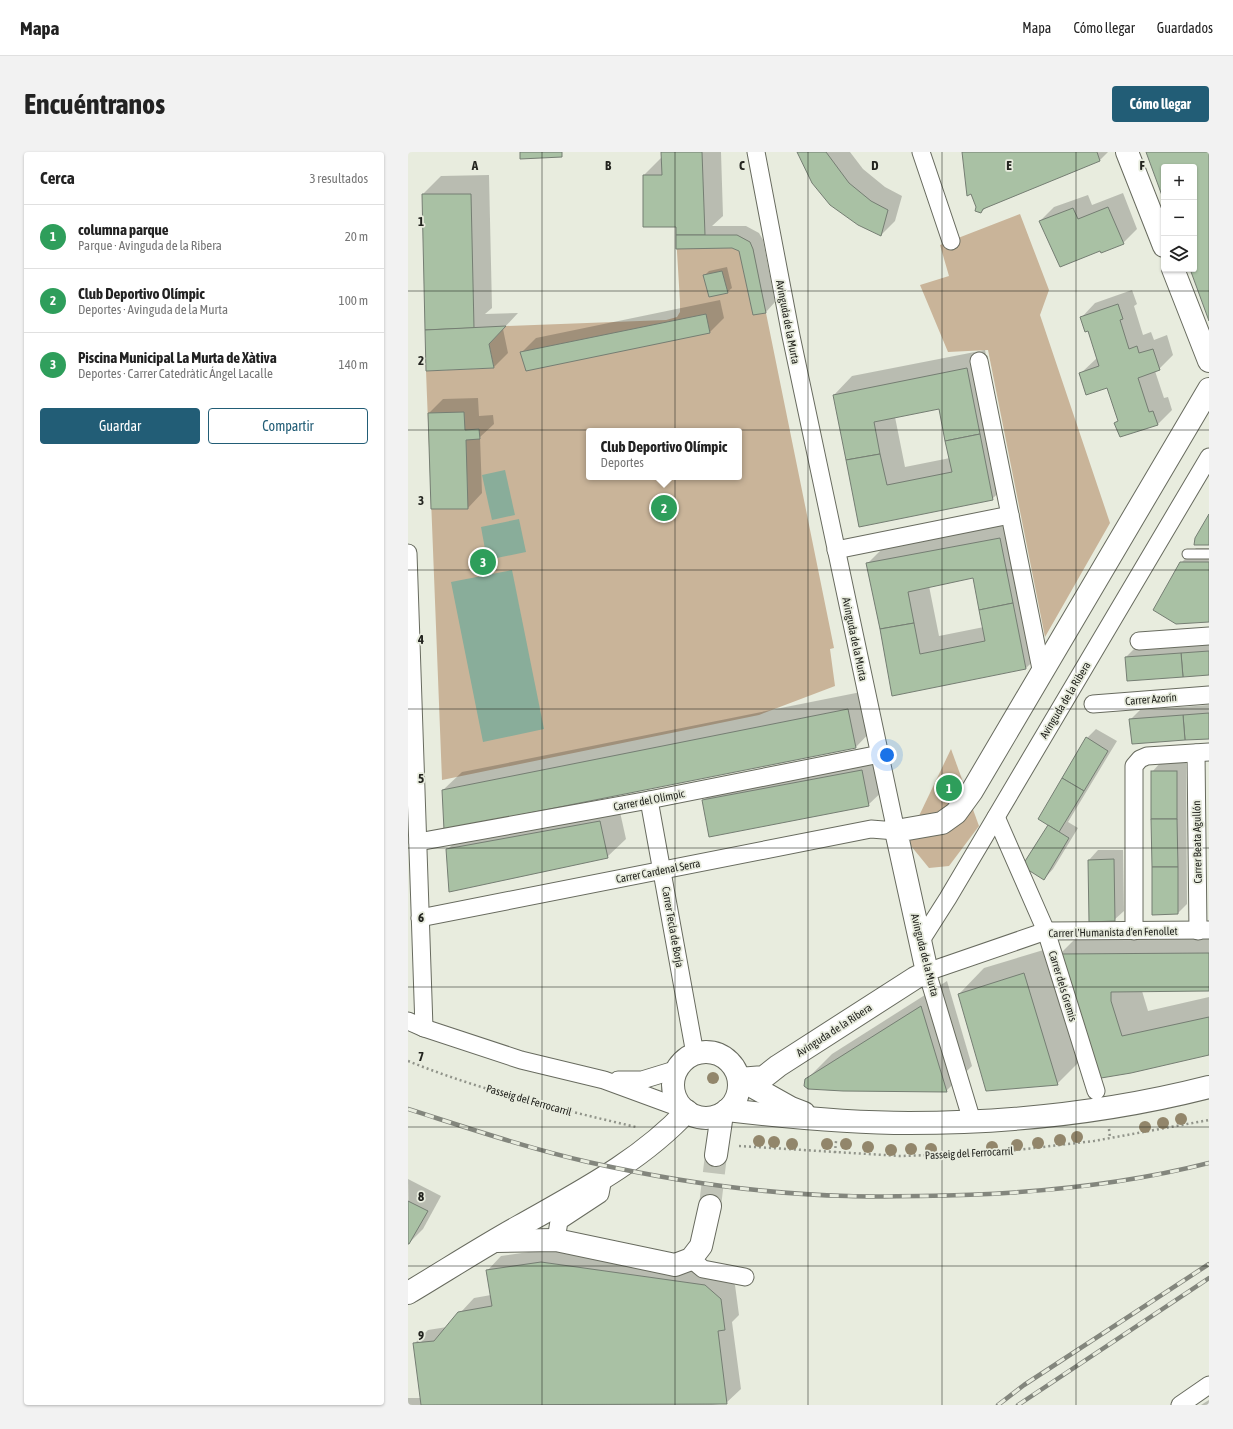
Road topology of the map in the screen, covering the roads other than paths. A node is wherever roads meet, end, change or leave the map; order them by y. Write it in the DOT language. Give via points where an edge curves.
graph roads {
  1 [pos="756,152"];
  2 [pos="921,152"];
  3 [pos="1127,152"];
  4 [pos="1161,238"];
  5 [pos="951,241"];
  6 [pos="1174,272"];
  7 [pos="979,361"];
  8 [pos="1209,361"];
  9 [pos="1209,389"];
  10 [pos="1209,457"];
  11 [pos="1010,515"];
  12 [pos="836,550"];
  13 [pos="408,553"];
  14 [pos="1187,554"];
  15 [pos="1209,554"];
  16 [pos="1209,636"];
  17 [pos="1139,641"];
  18 [pos="1042,674"];
  19 [pos="1209,695"];
  20 [pos="1093,704"];
  21 [pos="410,709"];
  22 [pos="1202,752"];
  23 [pos="880,754"];
  24 [pos="649,800"];
  25 [pos="996,817"];
  26 [pos="896,831"];
  27 [pos="418,842"];
  28 [pos="663,870"];
  29 [pos="420,918"];
  30 [pos="1046,931"];
  31 [pos="1134,931"];
  32 [pos="1204,931"];
  33 [pos="920,942"];
  34 [pos="927,972"];
  35 [pos="408,1021"];
  36 [pos="424,1028"];
  37 [pos="695,1054"];
  38 [pos="678,1069"];
  39 [pos="739,1079"];
  40 [pos="604,1080"];
  41 [pos="1209,1087"];
  42 [pos="1096,1091"];
  43 [pos="685,1110"];
  44 [pos="725,1112"];
  45 [pos="822,1120"];
  46 [pos="972,1121"];
  47 [pos="725,1151"];
  48 [pos="603,1178"];
  49 [pos="710,1206"];
  50 [pos="556,1240"];
  51 [pos="493,1241"];
  52 [pos="691,1259"];
  53 [pos="745,1277"];
  54 [pos="408,1293"];
  55 [pos="1209,1385"];
  56 [pos="1180,1405"];
  1 -- 12 [label="street, Avinguda de la Murta"];
  2 -- 5 [label="street"];
  3 -- 4 [label="street"];
  6 -- 8 [label="street"];
  7 -- 11 [label="street"];
  9 -- 18 [label="street"];
  10 -- 25 [label="street, Avinguda de la Ribera"];
  11 -- 12 [label="street"];
  11 -- 18 [label="street"];
  12 -- 23 [label="street, Avinguda de la Murta"];
  13 -- 21 [label="street"];
  14 -- 15 [label="lane"];
  16 -- 17 [label="street"];
  18 -- 26 [label="street" via="972,791 956,813 942,823"];
  19 -- 20 [label="street, Carrer Azorín"];
  21 -- 27 [label="street"];
  22 -- 31 [label="street" via="1147,756 1137,762 1132,772"];
  22 -- 32 [label="street, Carrer Beata Agullón"];
  23 -- 24 [label="street, Carrer del Olímpic"];
  23 -- 26 [label="street, Avinguda de la Murta"];
  24 -- 27 [label="street, Carrer del Olímpic"];
  24 -- 28 [label="street, Carrer Tecla de Borja"];
  25 -- 30 [label="street, Carrer dels Gremis"];
  25 -- 33 [label="street, Avinguda de la Ribera"];
  26 -- 28 [label="street, Carrer Cardenal Serra" via="871,829"];
  26 -- 33 [label="street, Avinguda de la Murta"];
  27 -- 29 [label="street"];
  28 -- 29 [label="street, Carrer Cardenal Serra"];
  28 -- 37 [label="street, Carrer Tecla de Borja"];
  29 -- 36 [label="street"];
  30 -- 31 [label="street, Carrer l'Humanista d'en Fenollet"];
  30 -- 34 [label="street, Carrer l'Humanista d'en Fenollet"];
  30 -- 42 [label="street, Carrer dels Gremis"];
  31 -- 32 [label="street, Carrer l'Humanista d'en Fenollet"];
  33 -- 34 [label="street, Avinguda de la Murta"];
  34 -- 39 [label="street, Avinguda de la Ribera" via="764,1077"];
  34 -- 46 [label="street, Avinguda de la Murta"];
  35 -- 36 [label="street"];
  36 -- 40 [label="street" via="521,1060"];
  37 -- 38 [label="street" via="685,1060"];
  37 -- 39 [label="street" via="704,1052 723,1056 736,1070"];
  38 -- 40 [label="street" via="642,1080"];
  38 -- 43 [label="street" via="674,1079 674,1090 677,1100"];
  39 -- 44 [label="street" via="737,1097"];
  39 -- 45 [label="street" via="790,1108"];
  40 -- 43 [label="street"];
  41 -- 46 [label="street" via="1102,1109 1030,1118"];
  43 -- 44 [label="street" via="704,1118"];
  43 -- 48 [label="street" via="669,1130"];
  44 -- 45 [label="street"];
  44 -- 47 [label="street"];
  45 -- 46 [label="street" via="907,1124"];
  48 -- 50 [label="street" via="600,1194 559,1221"];
  48 -- 51 [label="street"];
  49 -- 52 [label="street" via="701,1246"];
  50 -- 51 [label="street"];
  50 -- 52 [label="street" via="675,1265"];
  51 -- 54 [label="street"];
  52 -- 53 [label="street" via="703,1269"];
  55 -- 56 [label="street"];
}
